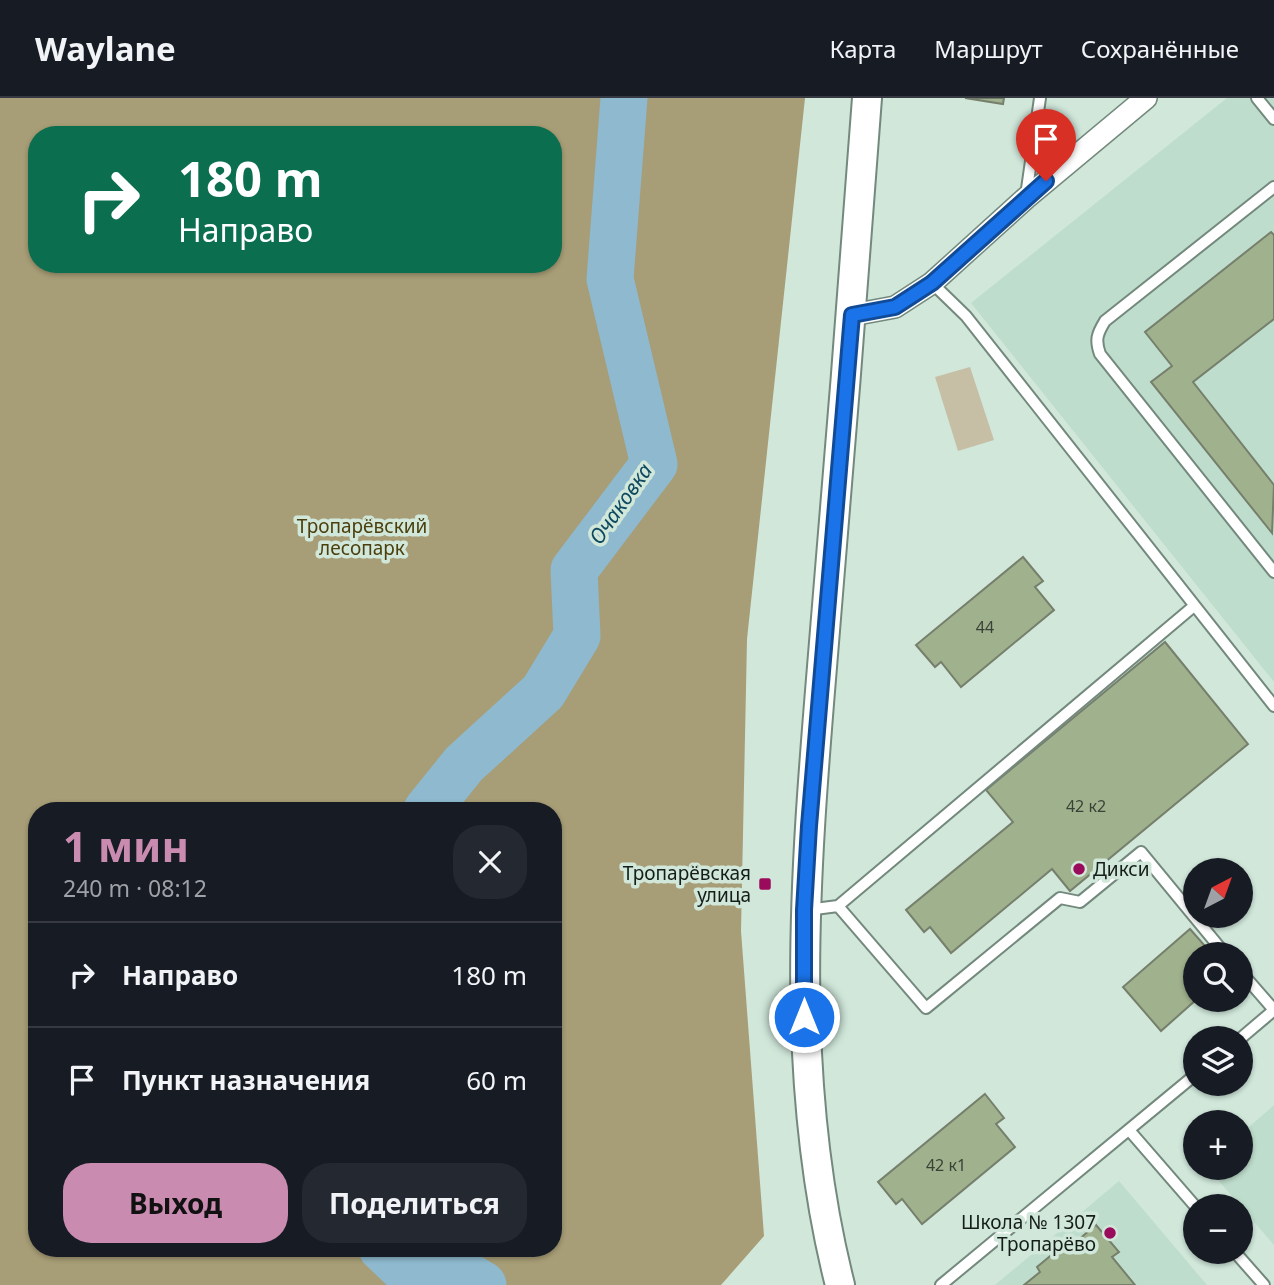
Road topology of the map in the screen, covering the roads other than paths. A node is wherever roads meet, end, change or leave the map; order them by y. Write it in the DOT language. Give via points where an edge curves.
graph roads {
  1 [pos="867,98"];
  2 [pos="1040,98"];
  3 [pos="1146,98"];
  4 [pos="1257,98"];
  5 [pos="1274,120"];
  6 [pos="1274,187"];
  7 [pos="1026,198"];
  8 [pos="932,283"];
  9 [pos="852,315"];
  10 [pos="1274,572"];
  11 [pos="1194,606"];
  12 [pos="1274,706"];
  13 [pos="838,906"];
  14 [pos="804,910"];
  15 [pos="1215,942"];
  16 [pos="1253,986"];
  17 [pos="1274,1010"];
  18 [pos="1253,1028"];
  19 [pos="1183,1085"];
  20 [pos="1129,1130"];
  21 [pos="1185,1194"];
  22 [pos="1245,1264"];
  23 [pos="840,1285"];
  24 [pos="941,1285"];
  25 [pos="1264,1285"];
  1 -- 9 [label="street"];
  2 -- 7 [label="lane"];
  3 -- 7 [label="street"];
  4 -- 5 [label="lane"];
  6 -- 10 [label="lane" via="1105,321 1097,343 1100,354"];
  7 -- 8 [label="street"];
  8 -- 9 [label="street" via="895,307"];
  8 -- 11 [label="lane" via="966,316"];
  9 -- 14 [label="street"];
  11 -- 12 [label="lane"];
  11 -- 13 [label="lane"];
  13 -- 14 [label="lane"];
  13 -- 15 [label="lane" via="926,1008 1059,898 1080,902 1141,852"];
  14 -- 23 [label="street" via="807,1091 824,1222"];
  16 -- 17 [label="lane"];
  17 -- 18 [label="lane"];
  19 -- 20 [label="lane"];
  20 -- 21 [label="lane"];
  20 -- 24 [label="lane"];
  22 -- 25 [label="lane"];
}
